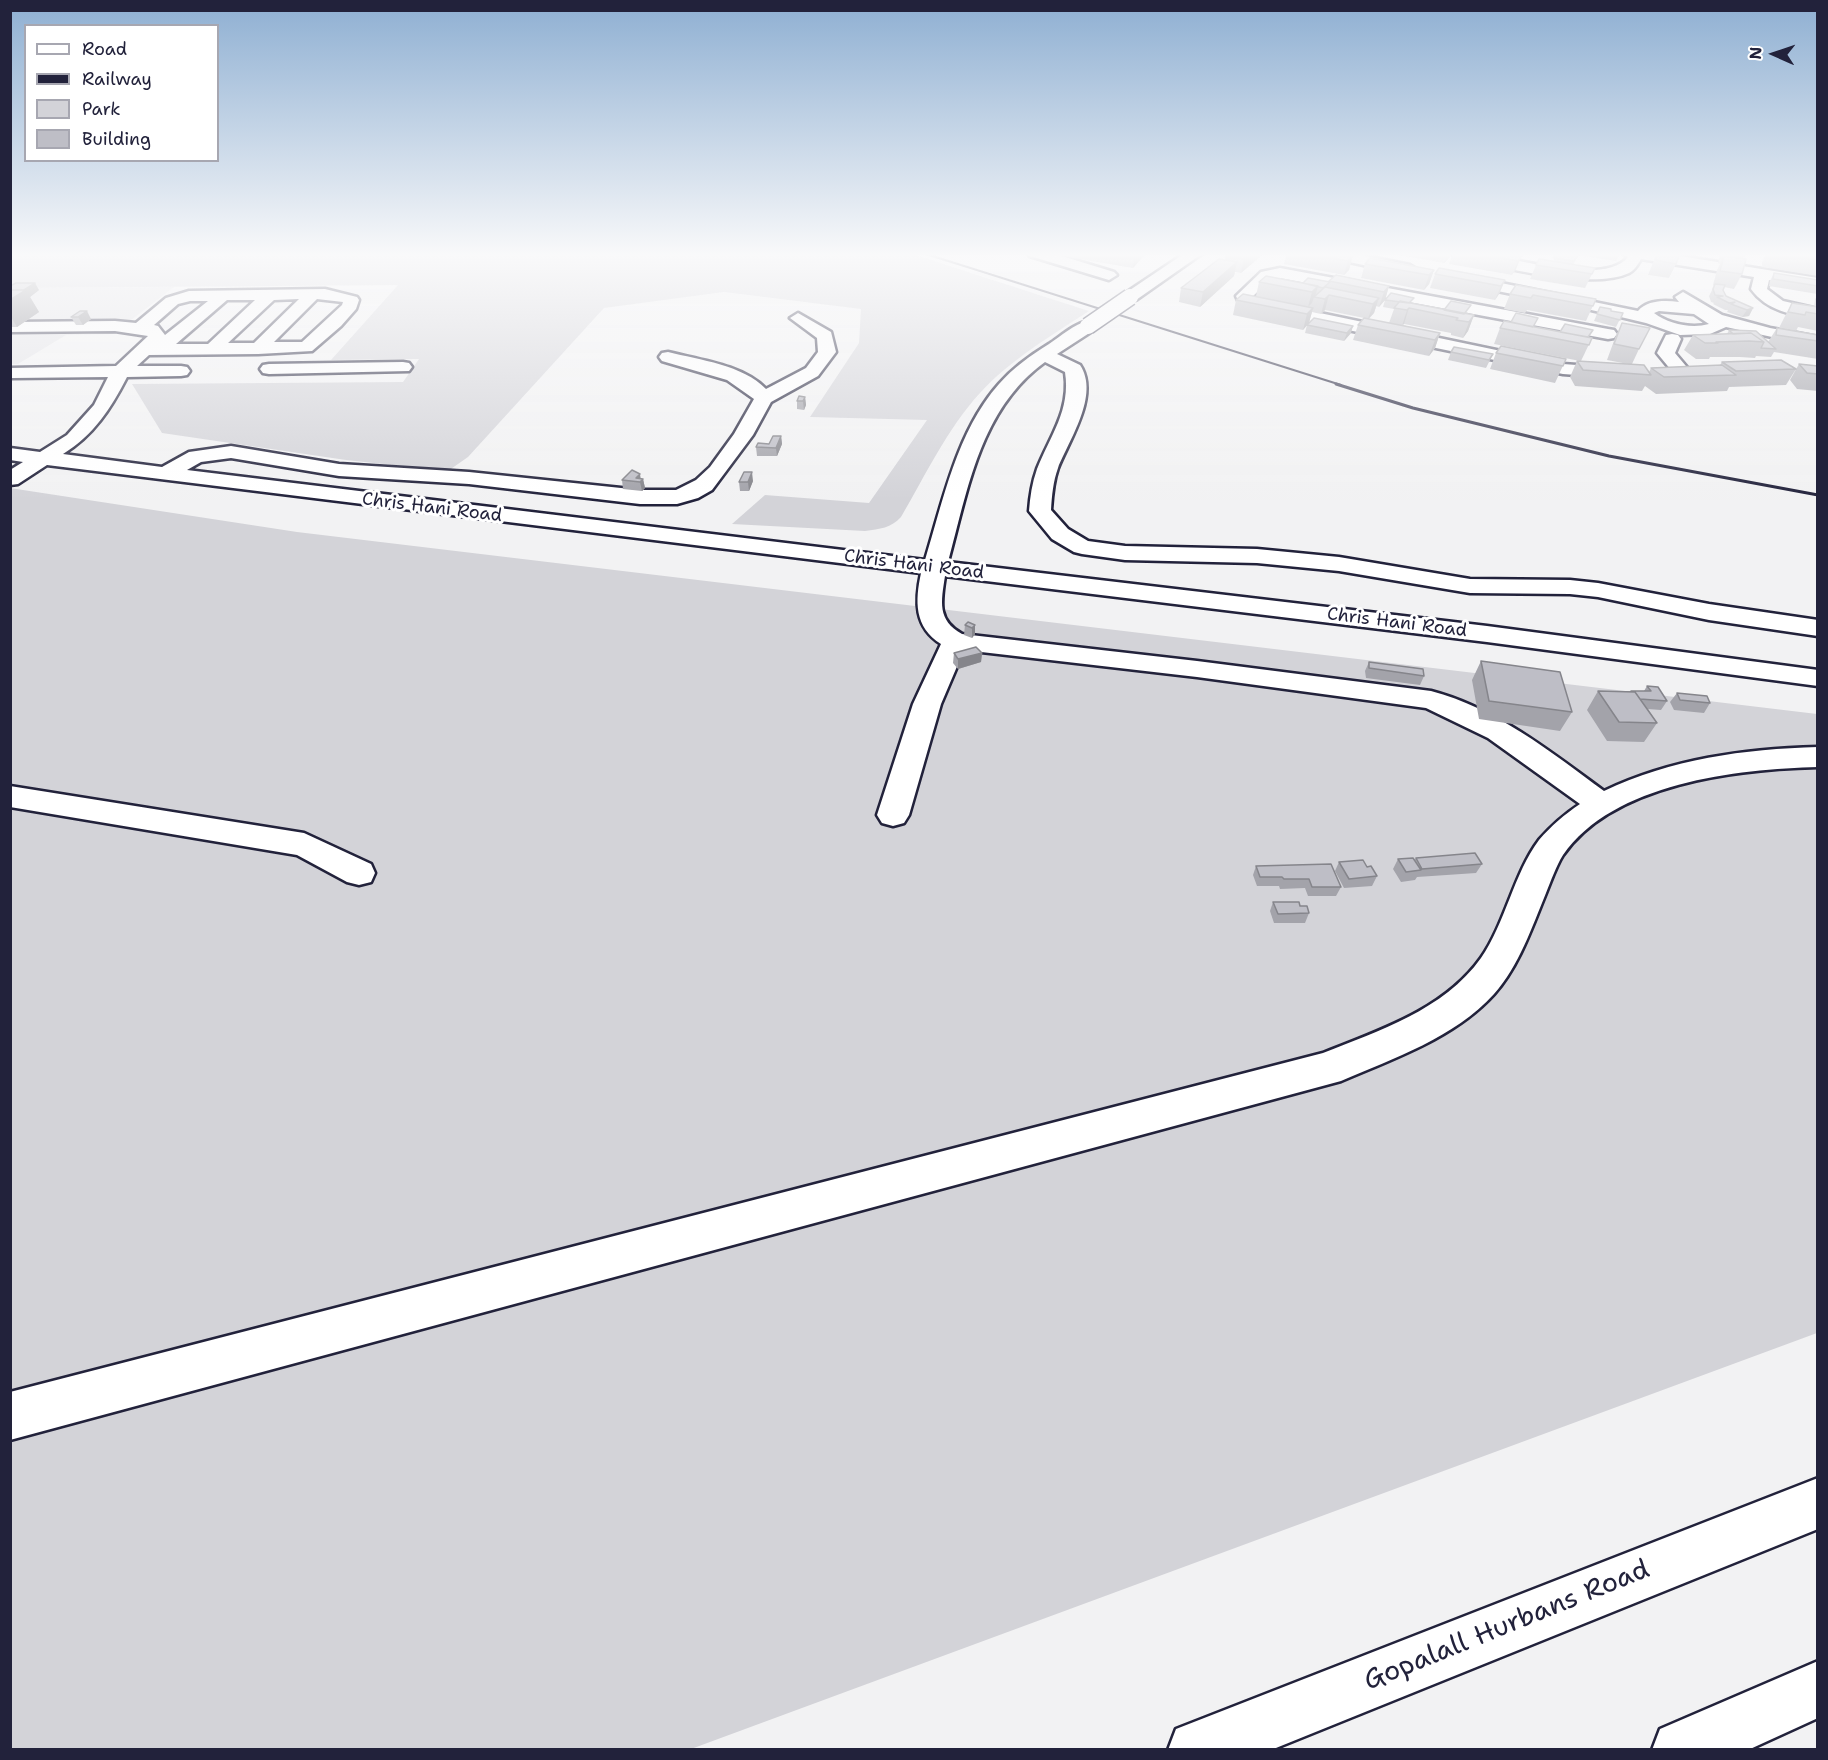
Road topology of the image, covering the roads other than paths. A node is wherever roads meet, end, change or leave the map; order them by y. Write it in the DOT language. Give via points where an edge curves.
graph roads {
  1 [pos="156,335"];
  2 [pos="172,335"];
  3 [pos="227,335"];
  4 [pos="272,335"];
  5 [pos="321,335"];
  6 [pos="824,335"];
  7 [pos="1074,335"];
  8 [pos="1394,335"];
  9 [pos="1485,335"];
  10 [pos="1670,335"];
  11 [pos="1780,335"];
  12 [pos="1818,342"];
  13 [pos="258,349"];
  14 [pos="152,350"];
  15 [pos="211,350"];
  16 [pos="1475,352"];
  17 [pos="1045,355"];
  18 [pos="668,357"];
  19 [pos="403,368"];
  20 [pos="204,370"];
  21 [pos="250,370"];
  22 [pos="122,371"];
  23 [pos="1705,371"];
  24 [pos="1661,372"];
  25 [pos="1682,372"];
  26 [pos="12,373"];
  27 [pos="1640,373"];
  28 [pos="764,398"];
  29 [pos="10,454"];
  30 [pos="45,459"];
  31 [pos="164,474"];
  32 [pos="10,479"];
  33 [pos="934,568"];
  34 [pos="1818,628"];
  35 [pos="955,641"];
  36 [pos="1818,678"];
  37 [pos="1818,757"];
  38 [pos="10,796"];
  39 [pos="1602,805"];
  40 [pos="893,815"];
  41 [pos="359,873"];
  42 [pos="10,1416"];
  43 [pos="1818,1503"];
  44 [pos="1818,1689"];
  45 [pos="1197,1749"];
  46 [pos="1681,1749"];
  1 -- 14 [label="main road"];
  2 -- 14 [label="main road"];
  3 -- 15 [label="main road"];
  4 -- 13 [label="main road"];
  5 -- 13 [label="main road" via="306,347"];
  6 -- 28 [label="main road" via="827,352 813,372"];
  7 -- 17 [label="main road, bridge"];
  8 -- 16 [label="main road"];
  9 -- 16 [label="main road"];
  10 -- 25 [label="main road" via="1666,353"];
  11 -- 12 [label="main road"];
  13 -- 15 [label="main road"];
  14 -- 15 [label="main road"];
  14 -- 22 [label="main road"];
  16 -- 27 [label="main road" via="1563,369"];
  17 -- 33 [label="main road" via="1005,388 983,421 960,476"];
  17 -- 34 [label="main road" via="1074,369 1079,386 1065,434 1043,482 1040,511 1060,534 1082,547 1125,554 1257,556 1339,564 1487,588 1588,589"];
  18 -- 28 [label="main road" via="744,381"];
  19 -- 21 [label="main road"];
  20 -- 22 [label="main road"];
  22 -- 26 [label="main road"];
  22 -- 30 [label="main road" via="92,420 74,439"];
  23 -- 25 [label="main road"];
  24 -- 25 [label="main road"];
  28 -- 31 [label="main road" via="717,471 704,485 677,497 339,470 231,452 196,456"];
  29 -- 30 [label="main road, Chris Hani Road"];
  30 -- 31 [label="main road, Chris Hani Road"];
  30 -- 32 [label="main road"];
  31 -- 33 [label="main road, Chris Hani Road" via="357,498 372,506 423,515 487,515"];
  33 -- 35 [label="main road" via="930,602 934,624"];
  33 -- 36 [label="main road, Chris Hani Road"];
  35 -- 39 [label="main road" via="1431,700 1456,708 1524,748"];
  35 -- 40 [label="main road" via="927,704"];
  37 -- 39 [label="main road" via="1782,756 1712,765 1635,788"];
  38 -- 41 [label="main road" via="304,845"];
  39 -- 42 [label="main road" via="1551,848 1502,956 1472,994 1419,1029 1327,1069"];
  43 -- 45 [label="main road, Gopalall Hurbans Road"];
  44 -- 46 [label="main road"];
}
